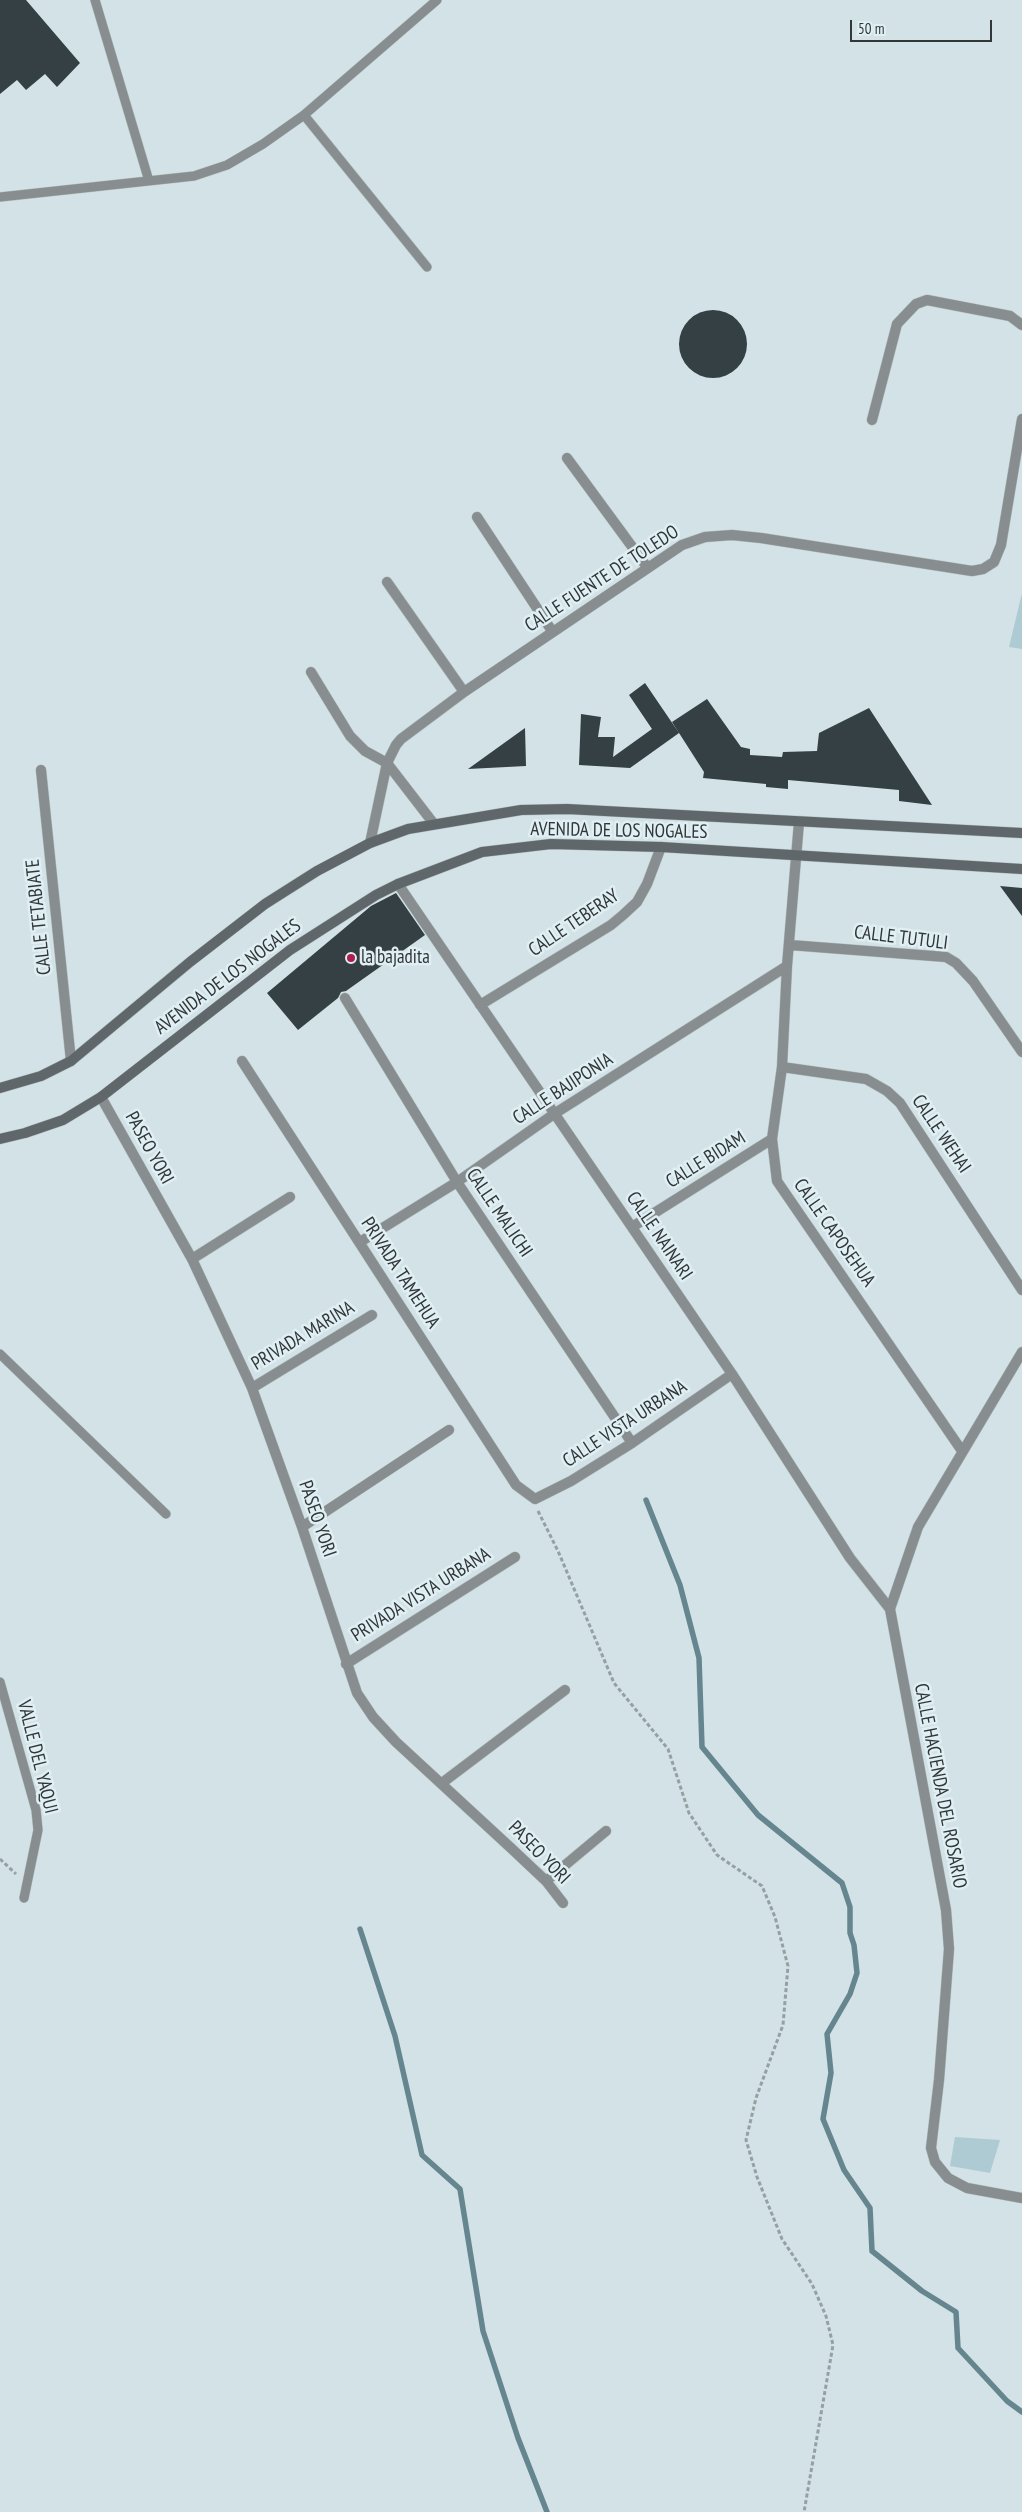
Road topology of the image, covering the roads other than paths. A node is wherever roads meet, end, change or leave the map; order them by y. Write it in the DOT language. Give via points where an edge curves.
graph roads {
  1 [pos="95,0"];
  2 [pos="437,0"];
  3 [pos="304,116"];
  4 [pos="149,181"];
  5 [pos="0,197"];
  6 [pos="428,268"];
  7 [pos="1022,325"];
  8 [pos="1022,419"];
  9 [pos="872,420"];
  10 [pos="567,458"];
  11 [pos="477,516"];
  12 [pos="647,567"];
  13 [pos="387,582"];
  14 [pos="552,631"];
  15 [pos="311,672"];
  16 [pos="464,692"];
  17 [pos="387,763"];
  18 [pos="41,770"];
  19 [pos="799,822"];
  20 [pos="434,824"];
  21 [pos="1022,833"];
  22 [pos="370,843"];
  23 [pos="661,847"];
  24 [pos="798,855"];
  25 [pos="1022,869"];
  26 [pos="398,884"];
  27 [pos="790,945"];
  28 [pos="787,966"];
  29 [pos="345,998"];
  30 [pos="480,1005"];
  31 [pos="1022,1052"];
  32 [pos="71,1061"];
  33 [pos="242,1061"];
  34 [pos="782,1067"];
  35 [pos="0,1088"];
  36 [pos="101,1097"];
  37 [pos="554,1114"];
  38 [pos="0,1139"];
  39 [pos="772,1139"];
  40 [pos="457,1182"];
  41 [pos="290,1198"];
  42 [pos="632,1227"];
  43 [pos="360,1242"];
  44 [pos="192,1260"];
  45 [pos="1022,1290"];
  46 [pos="372,1315"];
  47 [pos="1022,1352"];
  48 [pos="0,1354"];
  49 [pos="732,1374"];
  50 [pos="252,1388"];
  51 [pos="450,1430"];
  52 [pos="632,1443"];
  53 [pos="962,1451"];
  54 [pos="535,1499"];
  55 [pos="166,1514"];
  56 [pos="302,1527"];
  57 [pos="515,1557"];
  58 [pos="890,1609"];
  59 [pos="346,1664"];
  60 [pos="0,1682"];
  61 [pos="565,1690"];
  62 [pos="442,1784"];
  63 [pos="606,1831"];
  64 [pos="546,1882"];
  65 [pos="24,1898"];
  66 [pos="563,1903"];
  67 [pos="1022,2198"];
  1 -- 4 [label="lane"];
  2 -- 3 [label="lane"];
  3 -- 4 [label="lane" via="227,165 194,176"];
  3 -- 6 [label="lane"];
  4 -- 5 [label="lane"];
  7 -- 9 [label="street" via="1010,316 927,300 916,304 897,324"];
  8 -- 12 [label="street, CALLE FUENTE DE TOLEDO" via="1001,545 994,562 983,569 972,571 732,535 706,537 682,545"];
  10 -- 12 [label="street"];
  11 -- 14 [label="street"];
  12 -- 14 [label="street, CALLE FUENTE DE TOLEDO"];
  13 -- 16 [label="street"];
  14 -- 16 [label="street, CALLE FUENTE DE TOLEDO"];
  15 -- 17 [label="street" via="350,736 365,751"];
  16 -- 17 [label="street, CALLE FUENTE DE TOLEDO" via="401,739"];
  17 -- 20 [label="street"];
  17 -- 22 [label="street, CALLE FUENTE DE TOLEDO"];
  18 -- 32 [label="street, CALLE TETABIATE"];
  19 -- 20 [label="main road, AVENIDA DE LOS NOGALES" via="567,809 521,810"];
  19 -- 21 [label="main road, AVENIDA DE LOS NOGALES"];
  19 -- 24 [label="street, CALLE CAPOSEHUA"];
  20 -- 22 [label="main road, AVENIDA DE LOS NOGALES" via="408,829"];
  22 -- 32 [label="main road, AVENIDA DE LOS NOGALES" via="265,904"];
  23 -- 24 [label="main road, AVENIDA DE LOS NOGALES"];
  23 -- 26 [label="main road, AVENIDA DE LOS NOGALES" via="551,844 513,847 482,852"];
  23 -- 30 [label="street, CALLE TEBERAY" via="644,890 623,915"];
  24 -- 25 [label="main road, AVENIDA DE LOS NOGALES"];
  24 -- 27 [label="street, CALLE CAPOSEHUA"];
  26 -- 30 [label="street, CALLE NAINARI"];
  26 -- 36 [label="main road, AVENIDA DE LOS NOGALES" via="290,950"];
  27 -- 28 [label="street, CALLE CAPOSEHUA"];
  27 -- 31 [label="street, CALLE TUTULI" via="946,957 968,975"];
  28 -- 34 [label="street, CALLE CAPOSEHUA"];
  28 -- 37 [label="street, CALLE BAJIPONIA"];
  29 -- 40 [label="street, CALLE MALICHI"];
  30 -- 37 [label="street, CALLE NAINARI"];
  32 -- 35 [label="main road, AVENIDA DE LOS NOGALES" via="41,1076"];
  33 -- 43 [label="street, PRIVADA TAMEHUA"];
  34 -- 39 [label="street, CALLE CAPOSEHUA"];
  34 -- 45 [label="street, CALLE WEHAI" via="866,1079 887,1090 900,1103"];
  36 -- 38 [label="main road, AVENIDA DE LOS NOGALES" via="63,1120"];
  36 -- 44 [label="street, PASEO YORI"];
  37 -- 40 [label="street, CALLE BAJIPONIA"];
  37 -- 42 [label="street, CALLE NAINARI"];
  39 -- 42 [label="street, CALLE BIDAM"];
  39 -- 53 [label="street, CALLE CAPOSEHUA" via="777,1181"];
  40 -- 43 [label="street, CALLE BAJIPONIA"];
  40 -- 52 [label="street, CALLE MALICHI"];
  41 -- 44 [label="street"];
  42 -- 49 [label="street, CALLE NAINARI"];
  43 -- 54 [label="street, PRIVADA TAMEHUA" via="516,1485"];
  44 -- 50 [label="street, PASEO YORI"];
  46 -- 50 [label="street, PRIVADA MARINA"];
  47 -- 53 [label="street, CALLE HACIENDA DEL ROSARIO"];
  48 -- 55 [label="lane"];
  49 -- 52 [label="street, CALLE VISTA URBANA"];
  49 -- 58 [label="street, CALLE NAINARI" via="850,1558"];
  50 -- 56 [label="street, PASEO YORI"];
  51 -- 56 [label="street"];
  52 -- 54 [label="street, CALLE VISTA URBANA"];
  53 -- 58 [label="street, CALLE HACIENDA DEL ROSARIO" via="918,1527"];
  56 -- 59 [label="street, PASEO YORI"];
  57 -- 59 [label="street, PRIVADA VISTA URBANA"];
  58 -- 67 [label="street, CALLE HACIENDA DEL ROSARIO" via="947,1918 948,1959 931,2148 935,2162 948,2178 967,2188"];
  59 -- 62 [label="street, PASEO YORI" via="357,1693 373,1717"];
  60 -- 65 [label="lane, VALLE DEL YAQUI" via="37,1817 38,1830"];
  61 -- 62 [label="street"];
  62 -- 64 [label="street, PASEO YORI"];
  63 -- 64 [label="street"];
  64 -- 66 [label="street, PASEO YORI"];
}
